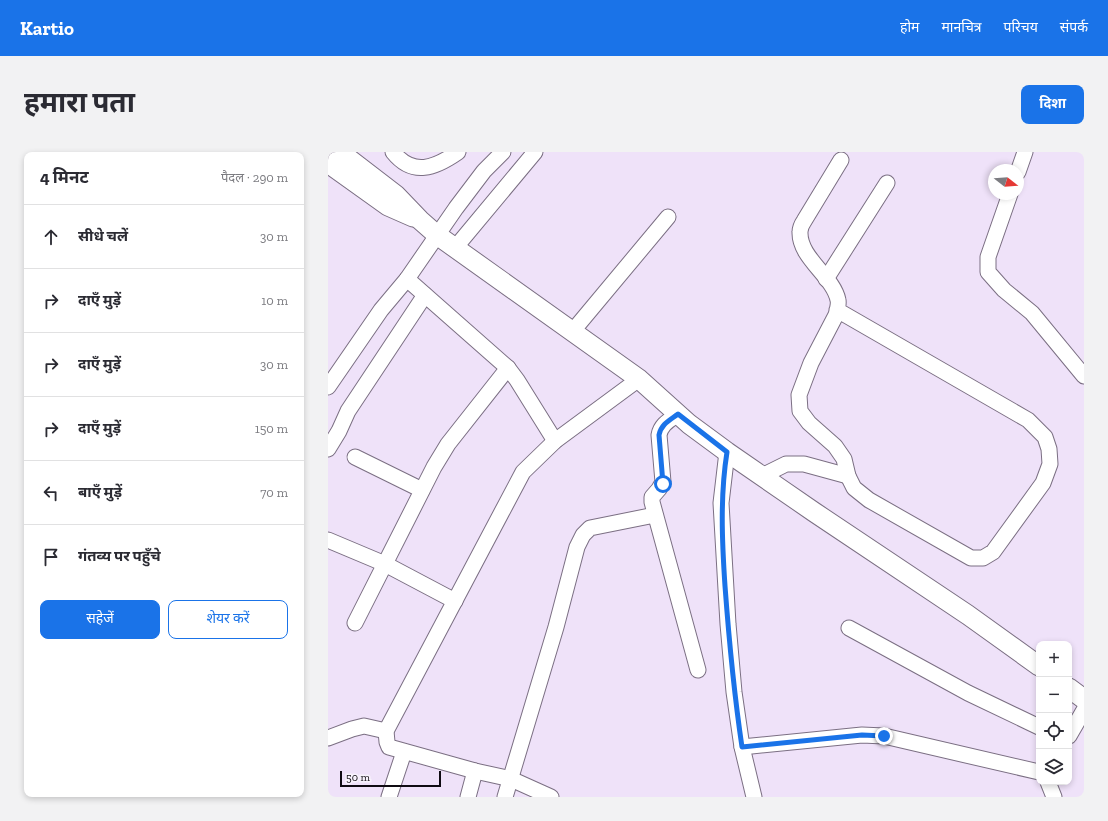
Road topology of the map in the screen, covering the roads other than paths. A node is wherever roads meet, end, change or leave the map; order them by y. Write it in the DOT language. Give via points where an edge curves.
graph roads {
  1 [pos="340,152"];
  2 [pos="392,152"];
  3 [pos="458,152"];
  4 [pos="503,152"];
  5 [pos="535,152"];
  6 [pos="1025,152"];
  7 [pos="841,160"];
  8 [pos="328,162"];
  9 [pos="1021,164"];
  10 [pos="887,183"];
  11 [pos="1008,200"];
  12 [pos="668,217"];
  13 [pos="420,220"];
  14 [pos="437,235"];
  15 [pos="455,248"];
  16 [pos="407,279"];
  17 [pos="826,279"];
  18 [pos="425,295"];
  19 [pos="837,310"];
  20 [pos="572,332"];
  21 [pos="508,368"];
  22 [pos="1084,376"];
  23 [pos="639,379"];
  24 [pos="328,387"];
  25 [pos="678,414"];
  26 [pos="555,441"];
  27 [pos="328,449"];
  28 [pos="727,452"];
  29 [pos="355,457"];
  30 [pos="762,476"];
  31 [pos="848,476"];
  32 [pos="422,490"];
  33 [pos="655,515"];
  34 [pos="328,540"];
  35 [pos="385,564"];
  36 [pos="454,601"];
  37 [pos="355,623"];
  38 [pos="849,628"];
  39 [pos="1036,664"];
  40 [pos="698,670"];
  41 [pos="1072,690"];
  42 [pos="1084,699"];
  43 [pos="1084,710"];
  44 [pos="1036,726"];
  45 [pos="386,731"];
  46 [pos="1072,731"];
  47 [pos="328,738"];
  48 [pos="742,747"];
  49 [pos="404,752"];
  50 [pos="475,771"];
  51 [pos="1036,771"];
  52 [pos="510,779"];
  53 [pos="1049,785"];
  54 [pos="389,797"];
  55 [pos="468,797"];
  56 [pos="505,797"];
  57 [pos="551,797"];
  58 [pos="754,797"];
  59 [pos="1054,797"];
  1 -- 13 [label="main road" via="396,195"];
  2 -- 3 [label="street" via="414,168 428,168 446,161"];
  4 -- 14 [label="street" via="484,171"];
  5 -- 15 [label="street"];
  6 -- 9 [label="street"];
  7 -- 17 [label="street" via="800,231 801,241 808,256"];
  8 -- 13 [label="main road" via="388,206"];
  10 -- 17 [label="street"];
  11 -- 22 [label="street" via="988,257 988,272 1004,290 1032,313"];
  12 -- 20 [label="street"];
  13 -- 14 [label="main road"];
  14 -- 15 [label="main road"];
  14 -- 16 [label="street"];
  15 -- 20 [label="main road"];
  16 -- 18 [label="street"];
  16 -- 24 [label="street" via="381,310"];
  17 -- 19 [label="street" via="839,301"];
  18 -- 21 [label="street"];
  18 -- 27 [label="street" via="348,411"];
  19 -- 31 [label="street" via="811,363 799,395 800,411 809,423 835,446 844,459"];
  19 -- 31 [label="street" via="1028,420 1045,437 1050,464 1043,483 993,552 983,558 971,558 869,500 854,488"];
  20 -- 23 [label="main road"];
  21 -- 26 [label="street"];
  21 -- 32 [label="street" via="448,444"];
  23 -- 25 [label="main road"];
  23 -- 26 [label="street"];
  25 -- 28 [label="main road"];
  25 -- 33 [label="street" via="660,430 663,482 652,496"];
  26 -- 36 [label="street" via="523,472"];
  28 -- 30 [label="main road"];
  28 -- 48 [label="street" via="721,503 724,567 734,692"];
  29 -- 32 [label="street"];
  30 -- 31 [label="street" via="786,464 804,464"];
  30 -- 39 [label="main road" via="968,614"];
  32 -- 35 [label="street"];
  33 -- 40 [label="street"];
  33 -- 52 [label="street" via="590,528 582,535"];
  34 -- 35 [label="street"];
  35 -- 36 [label="street"];
  35 -- 37 [label="street"];
  36 -- 45 [label="street"];
  38 -- 44 [label="street" via="968,693"];
  41 -- 42 [label="main road"];
  43 -- 46 [label="street"];
  45 -- 47 [label="street" via="364,726"];
  45 -- 49 [label="street" via="386,742 389,747"];
  48 -- 51 [label="street" via="862,735 884,736"];
  48 -- 58 [label="street"];
  49 -- 50 [label="street"];
  49 -- 54 [label="street"];
  50 -- 52 [label="street"];
  50 -- 55 [label="street"];
  52 -- 56 [label="street"];
  52 -- 57 [label="street"];
  53 -- 59 [label="street"];
}
